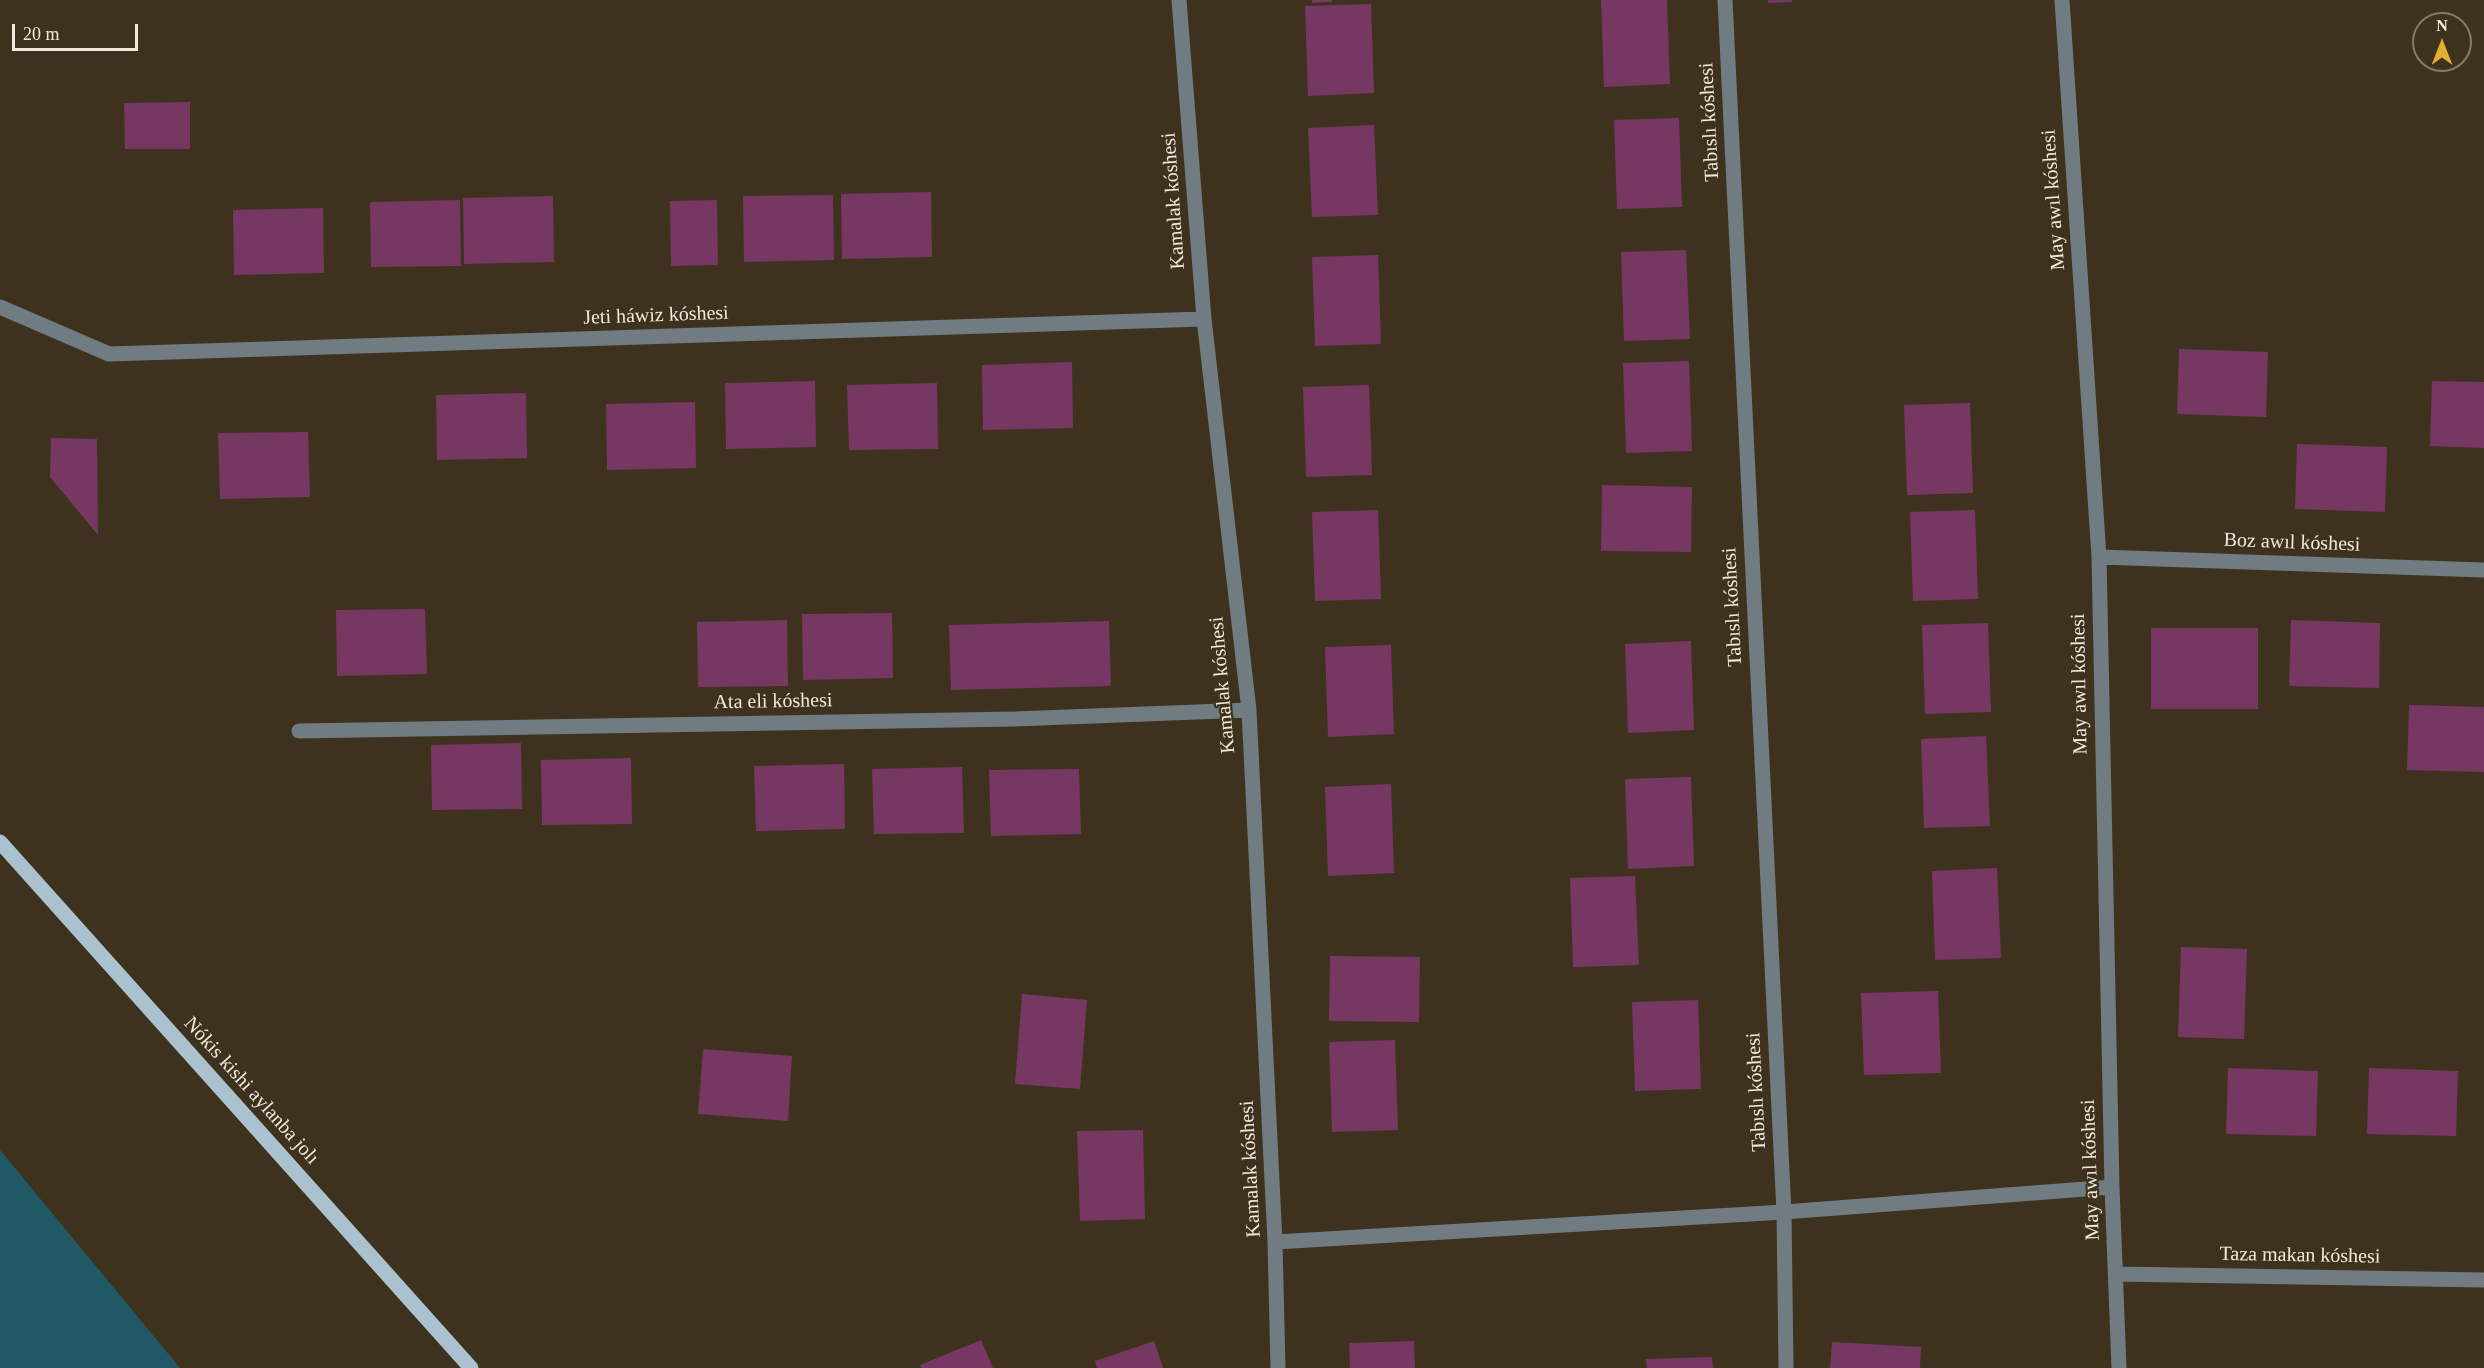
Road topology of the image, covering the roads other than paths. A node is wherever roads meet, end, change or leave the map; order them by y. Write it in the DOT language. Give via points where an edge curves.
graph roads {
  1 [pos="1179,0"];
  2 [pos="1725,0"];
  3 [pos="2062,0"];
  4 [pos="0,307"];
  5 [pos="1204,319"];
  6 [pos="2099,557"];
  7 [pos="2484,570"];
  8 [pos="1249,710"];
  9 [pos="299,731"];
  10 [pos="0,842"];
  11 [pos="2112,1187"];
  12 [pos="1784,1212"];
  13 [pos="1275,1242"];
  14 [pos="2116,1274"];
  15 [pos="2484,1280"];
  16 [pos="471,1368"];
  17 [pos="1278,1368"];
  18 [pos="1786,1368"];
  19 [pos="2120,1368"];
  1 -- 5 [label="street, Kamalak kóshesi"];
  2 -- 12 [label="street, Tabıslı kóshesi"];
  3 -- 6 [label="street, May awıl kóshesi"];
  4 -- 5 [label="street, Jeti háwiz kóshesi" via="109,354"];
  5 -- 8 [label="street, Kamalak kóshesi"];
  6 -- 7 [label="street, Boz awıl kóshesi"];
  6 -- 11 [label="street, May awıl kóshesi"];
  8 -- 9 [label="street, Ata eli kóshesi" via="1003,719"];
  8 -- 13 [label="street, Kamalak kóshesi"];
  10 -- 16 [label="main road, Nókis kishi aylanba jolı"];
  11 -- 12 [label="street"];
  11 -- 14 [label="street, May awıl kóshesi"];
  12 -- 13 [label="street"];
  12 -- 18 [label="street, Tabıslı kóshesi"];
  13 -- 17 [label="street, Kamalak kóshesi"];
  14 -- 15 [label="street, Taza makan kóshesi"];
  14 -- 19 [label="street, May awıl kóshesi"];
}
